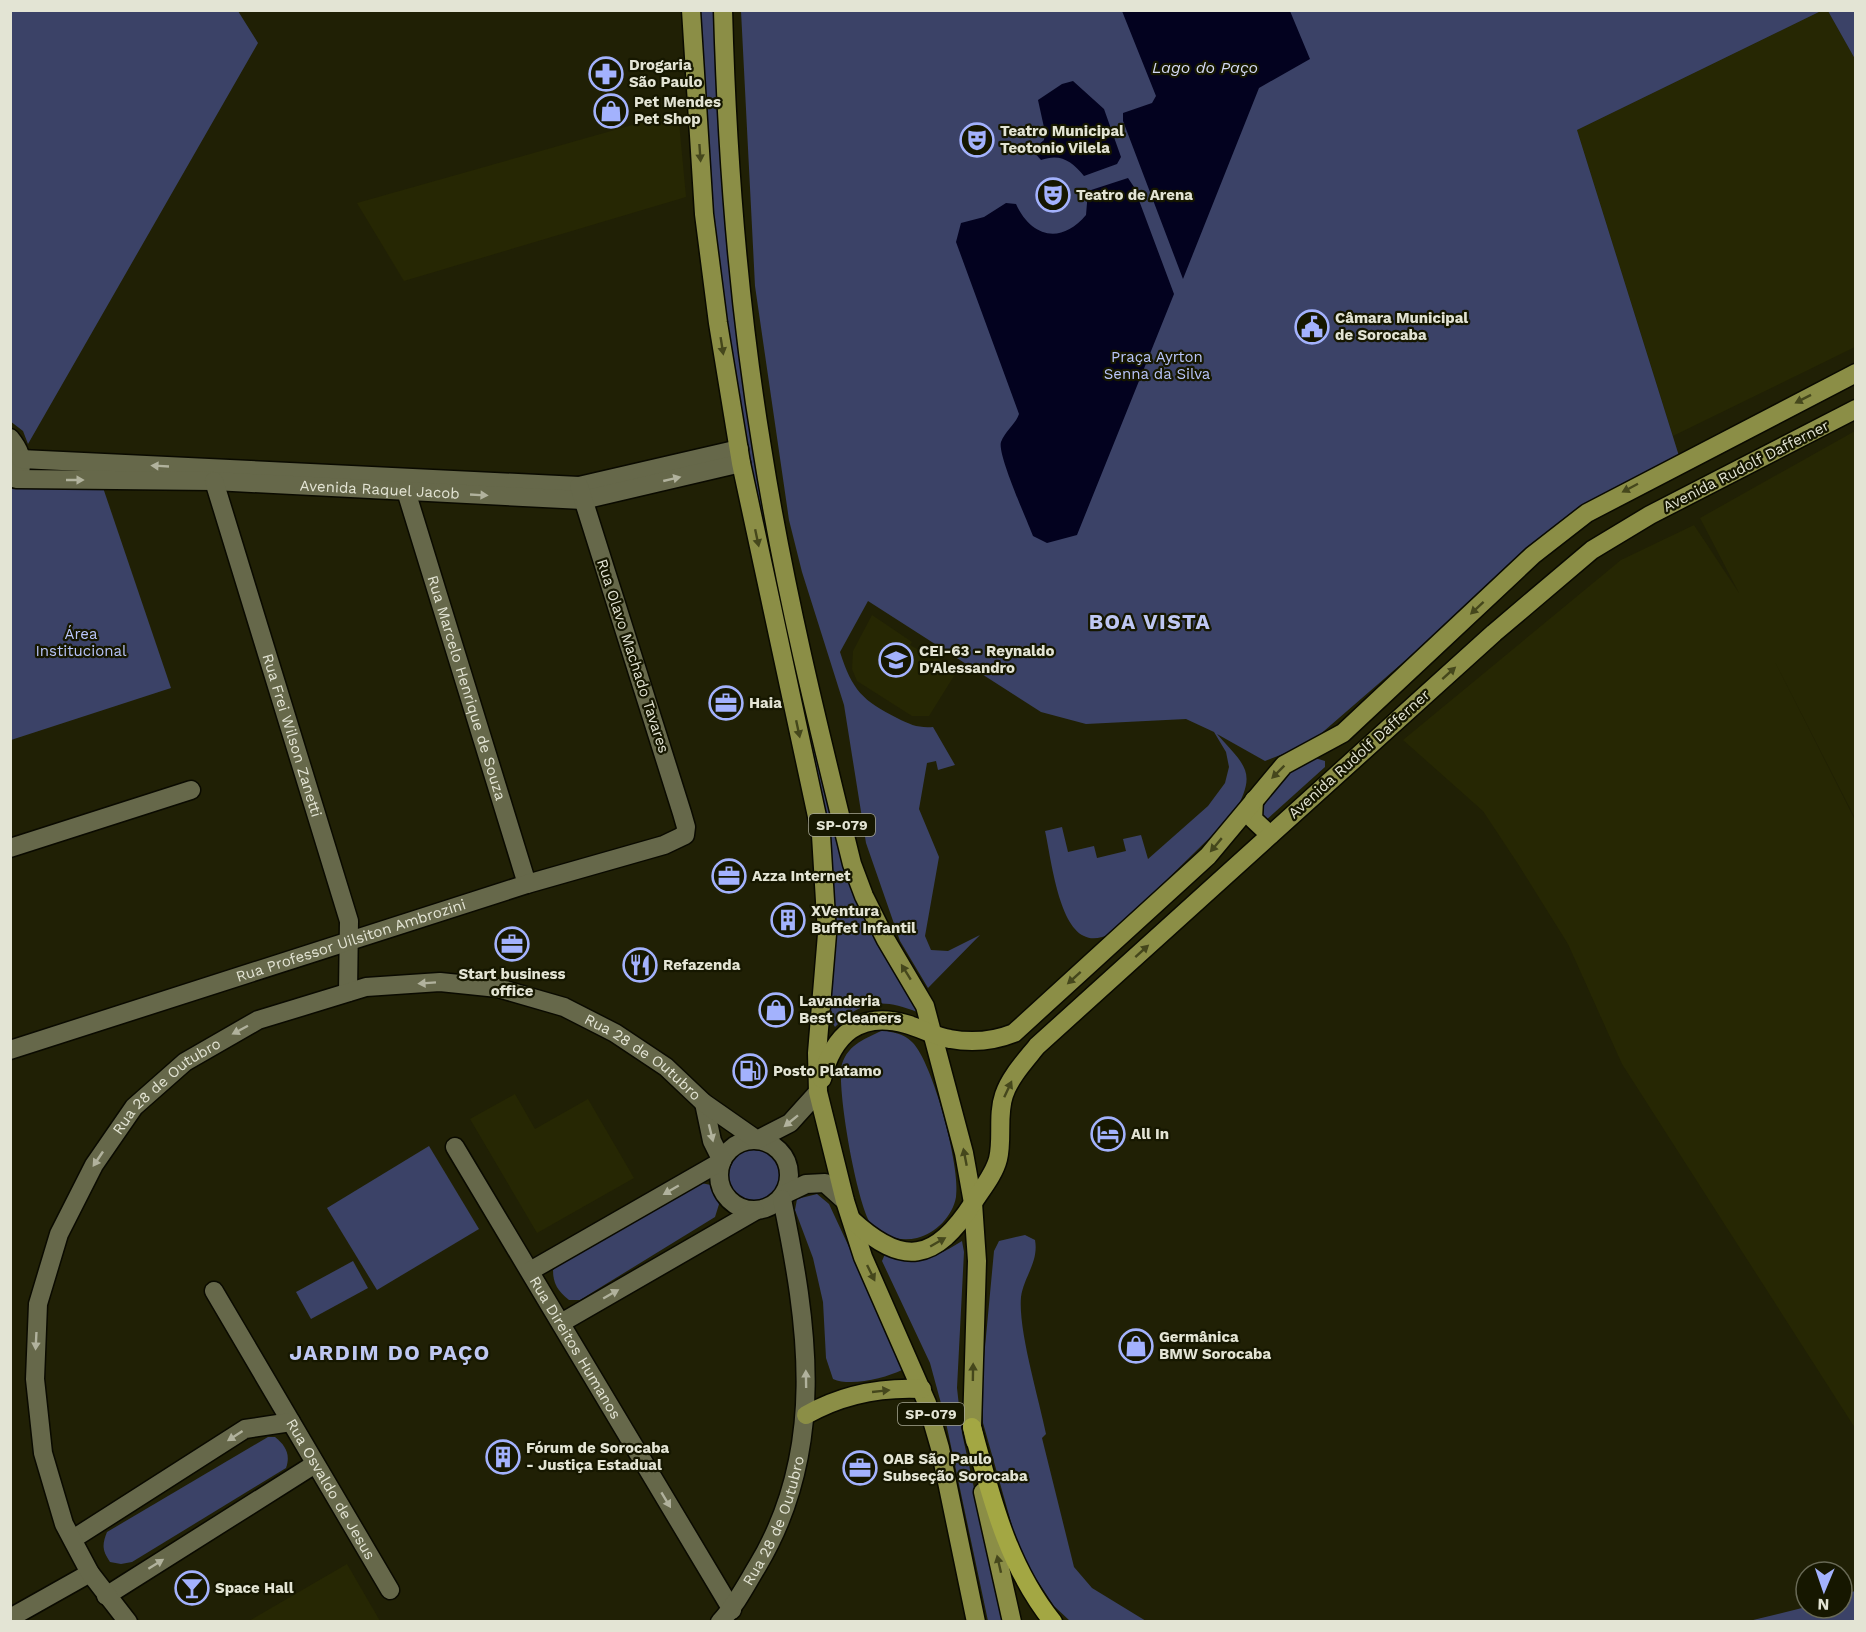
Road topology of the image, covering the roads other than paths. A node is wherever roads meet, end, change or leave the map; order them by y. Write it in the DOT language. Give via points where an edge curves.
graph roads {
  1 [pos="691,10"];
  2 [pos="723,10"];
  3 [pos="1856,373"];
  4 [pos="1856,409"];
  5 [pos="10,438"];
  6 [pos="740,456"];
  7 [pos="21,459"];
  8 [pos="214,481"];
  9 [pos="13,482"];
  10 [pos="406,491"];
  11 [pos="581,493"];
  12 [pos="1308,751"];
  13 [pos="1334,777"];
  14 [pos="191,790"];
  15 [pos="1254,801"];
  16 [pos="686,827"];
  17 [pos="1270,835"];
  18 [pos="10,848"];
  19 [pos="527,884"];
  20 [pos="349,940"];
  21 [pos="348,992"];
  22 [pos="910,1025"];
  23 [pos="933,1033"];
  24 [pos="10,1050"];
  25 [pos="939,1058"];
  26 [pos="818,1092"];
  27 [pos="704,1103"];
  28 [pos="757,1140"];
  29 [pos="455,1147"];
  30 [pos="722,1161"];
  31 [pos="783,1196"];
  32 [pos="845,1201"];
  33 [pos="973,1203"];
  34 [pos="754,1211"];
  35 [pos="850,1218"];
  36 [pos="530,1271"];
  37 [pos="214,1291"];
  38 [pos="561,1323"];
  39 [pos="270,1387"];
  40 [pos="922,1389"];
  41 [pos="806,1415"];
  42 [pos="291,1422"];
  43 [pos="262,1426"];
  44 [pos="972,1427"];
  45 [pos="315,1464"];
  46 [pos="73,1539"];
  47 [pos="90,1574"];
  48 [pos="390,1590"];
  49 [pos="106,1596"];
  50 [pos="726,1616"];
  51 [pos="10,1618"];
  52 [pos="128,1622"];
  53 [pos="976,1622"];
  54 [pos="1012,1622"];
  55 [pos="1053,1622"];
  1 -- 6 [label="main road, SP-079, one-way" via="704,214"];
  23 -- 2 [label="main road, SP-079, one-way" via="924,1006 886,940 852,864 781,553 743,317"];
  3 -- 12 [label="main road, Avenida Rudolf Dafferner, one-way" via="1587,513 1533,555 1343,733"];
  13 -- 4 [label="main road, Avenida Rudolf Dafferner, one-way" via="1511,617 1592,550 1650,515"];
  5 -- 7 [label="street"];
  6 -- 11 [label="street, Avenida Raquel Jacob"];
  6 -- 26 [label="main road, SP-079, one-way" via="821,835 827,934 817,1053"];
  7 -- 9 [label="street, Avenida Raquel Jacob"];
  11 -- 7 [label="street, Avenida Raquel Jacob, one-way"];
  9 -- 8 [label="street, Avenida Raquel Jacob, one-way"];
  8 -- 10 [label="street, Avenida Raquel Jacob"];
  8 -- 20 [label="street, Rua Frei Wilson Zanetti" via="349,921"];
  10 -- 11 [label="street, Avenida Raquel Jacob, one-way"];
  10 -- 19 [label="street, Rua Marcelo Henrique de Souza"];
  11 -- 16 [label="street, Rua Olavo Machado Tavares"];
  12 -- 13 [label="main road" via="1327,747 1334,751"];
  12 -- 15 [label="main road, Avenida Rudolf Dafferner, one-way" via="1284,765"];
  13 -- 17 [label="main road, Avenida Rudolf Dafferner"];
  14 -- 18 [label="street"];
  15 -- 17 [label="main road" via="1253,819"];
  15 -- 23 [label="main road, Avenida Rudolf Dafferner, one-way" via="1208,856 1014,1033 995,1040 950,1039"];
  16 -- 19 [label="street, Rua Professor Uilsiton Ambrozini" via="685,835 664,845"];
  33 -- 17 [label="main road, Avenida Rudolf Dafferner, one-way" via="998,1160 1004,1095 1030,1054"];
  19 -- 20 [label="street, Rua Professor Uilsiton Ambrozini"];
  20 -- 21 [label="street, Rua Frei Wilson Zanetti"];
  20 -- 24 [label="street, Rua Professor Uilsiton Ambrozini"];
  27 -- 21 [label="street, Rua 28 de Outubro, one-way" via="666,1067 564,1007 498,988 440,982 366,987"];
  21 -- 46 [label="street, Rua 28 de Outubro, one-way" via="258,1020 185,1062 134,1107 88,1174 59,1234 38,1304 35,1379 43,1453 64,1524"];
  22 -- 23 [label="main road, Avenida Rudolf Dafferner"];
  22 -- 25 [label="main road"];
  22 -- 26 [label="main road" via="884,1020 849,1030 828,1060"];
  23 -- 25 [label="main road, SP-079"];
  33 -- 25 [label="main road, SP-079, one-way" via="956,1115"];
  26 -- 28 [label="street, one-way" via="790,1123"];
  26 -- 32 [label="main road, SP-079"];
  27 -- 28 [label="street, Rua 28 de Outubro"];
  27 -- 30 [label="street, Rua 28 de Outubro, one-way" via="712,1141"];
  28 -- 30 [label="street" via="740,1143"];
  28 -- 31 [label="street" via="776,1147 788,1164 790,1174"];
  29 -- 36 [label="street, Rua Direitos Humanos"];
  30 -- 34 [label="street" via="719,1172 724,1195 743,1209"];
  30 -- 36 [label="street, one-way"];
  31 -- 32 [label="street" via="806,1184 825,1182"];
  31 -- 34 [label="street" via="774,1205"];
  41 -- 31 [label="street, Rua 28 de Outubro, one-way" via="805,1334"];
  32 -- 35 [label="main road, SP-079"];
  35 -- 33 [label="main road, one-way" via="891,1249 914,1251 935,1246 951,1235"];
  44 -- 33 [label="main road, SP-079, one-way" via="976,1261"];
  38 -- 34 [label="street, one-way"];
  35 -- 40 [label="main road, SP-079, one-way" via="863,1257"];
  36 -- 38 [label="street, Rua Direitos Humanos"];
  37 -- 39 [label="street, Rua Osvaldo de Jesus"];
  38 -- 50 [label="street, Rua Direitos Humanos, one-way"];
  39 -- 42 [label="street, Rua Osvaldo de Jesus"];
  39 -- 43 [label="street, Rua Osvaldo de Jesus" via="272,1409"];
  41 -- 40 [label="main road, one-way" via="840,1398 876,1391"];
  40 -- 53 [label="main road, SP-079" via="940,1448"];
  41 -- 50 [label="street, Rua 28 de Outubro" via="798,1470 774,1538"];
  42 -- 43 [label="street"];
  42 -- 45 [label="street, Rua Osvaldo de Jesus"];
  43 -- 46 [label="street, one-way" via="245,1430"];
  54 -- 44 [label="main road, SP-079, one-way" via="981,1486"];
  44 -- 55 [label="highway" via="1016,1566 1032,1596"];
  45 -- 48 [label="street, Rua Osvaldo de Jesus"];
  49 -- 45 [label="street, one-way"];
  46 -- 47 [label="street, Rua 28 de Outubro"];
  47 -- 49 [label="street, Rua 28 de Outubro"];
  47 -- 51 [label="street"];
  49 -- 52 [label="street, Rua 28 de Outubro"];
}
